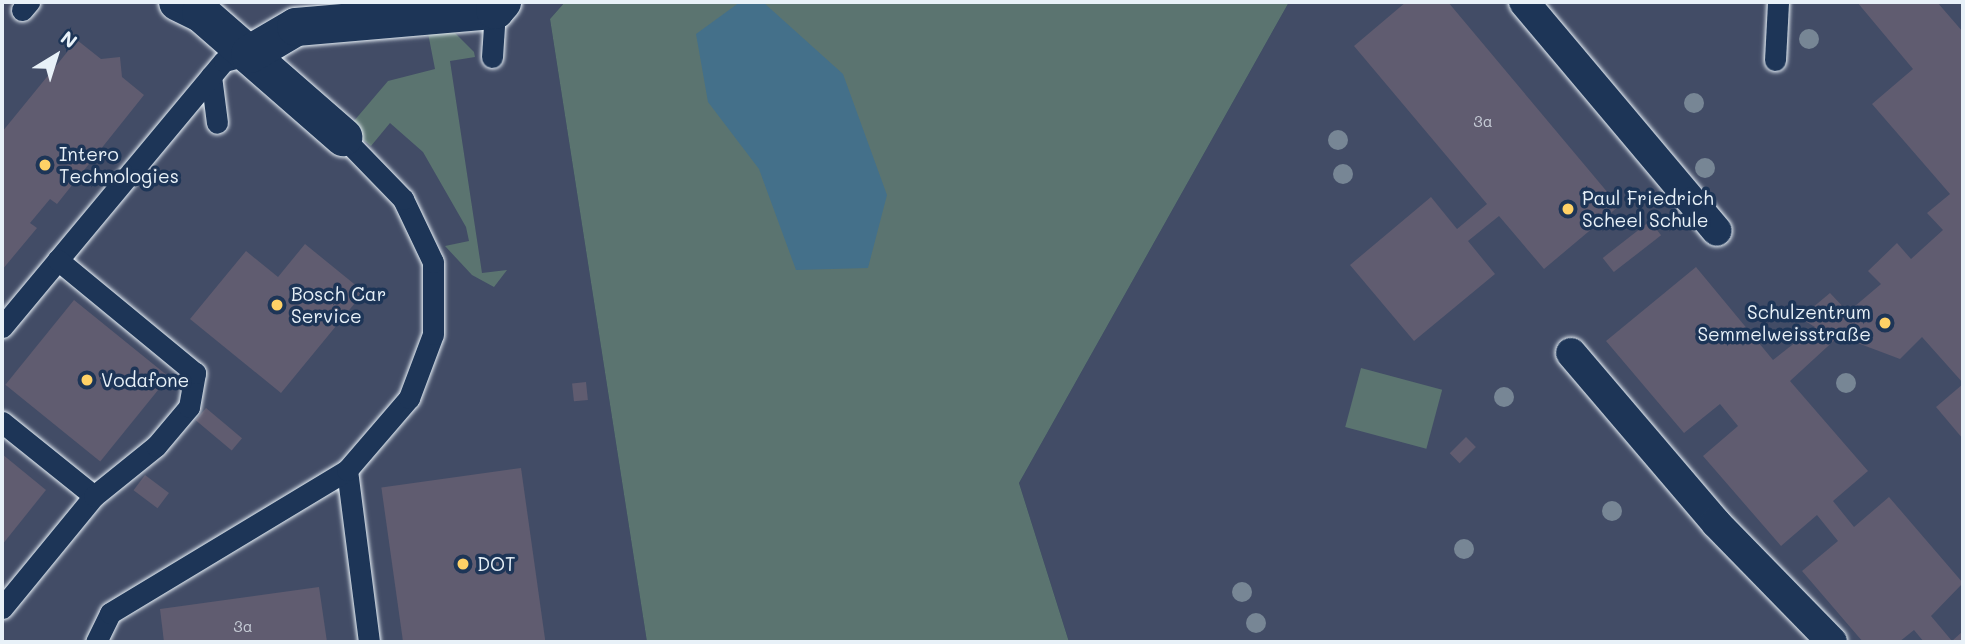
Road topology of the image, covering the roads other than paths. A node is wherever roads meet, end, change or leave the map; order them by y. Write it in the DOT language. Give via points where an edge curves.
graph roads {
  1 [pos="178,2"];
  2 [pos="1524,2"];
  3 [pos="1778,2"];
  4 [pos="498,6"];
  5 [pos="250,54"];
  6 [pos="492,57"];
  7 [pos="1775,60"];
  8 [pos="211,76"];
  9 [pos="218,123"];
  10 [pos="343,138"];
  11 [pos="1717,231"];
  12 [pos="58,260"];
  13 [pos="2,327"];
  14 [pos="1572,354"];
  15 [pos="2,422"];
  16 [pos="347,470"];
  17 [pos="94,496"];
  18 [pos="2,608"];
  19 [pos="96,642"];
  20 [pos="369,642"];
  21 [pos="1832,642"];
  1 -- 5 [label="street"];
  2 -- 11 [label="street"];
  3 -- 7 [label="lane"];
  4 -- 5 [label="street" via="296,27"];
  4 -- 6 [label="lane"];
  5 -- 8 [label="lane" via="224,61"];
  5 -- 10 [label="street"];
  8 -- 9 [label="lane"];
  8 -- 12 [label="lane"];
  10 -- 16 [label="lane" via="402,199 433,262 433,334 409,398"];
  12 -- 13 [label="lane"];
  12 -- 17 [label="lane" via="195,373 189,407 156,446"];
  14 -- 21 [label="street" via="1716,523"];
  15 -- 17 [label="lane"];
  16 -- 19 [label="lane" via="110,613"];
  16 -- 20 [label="lane"];
  17 -- 18 [label="lane"];
}
